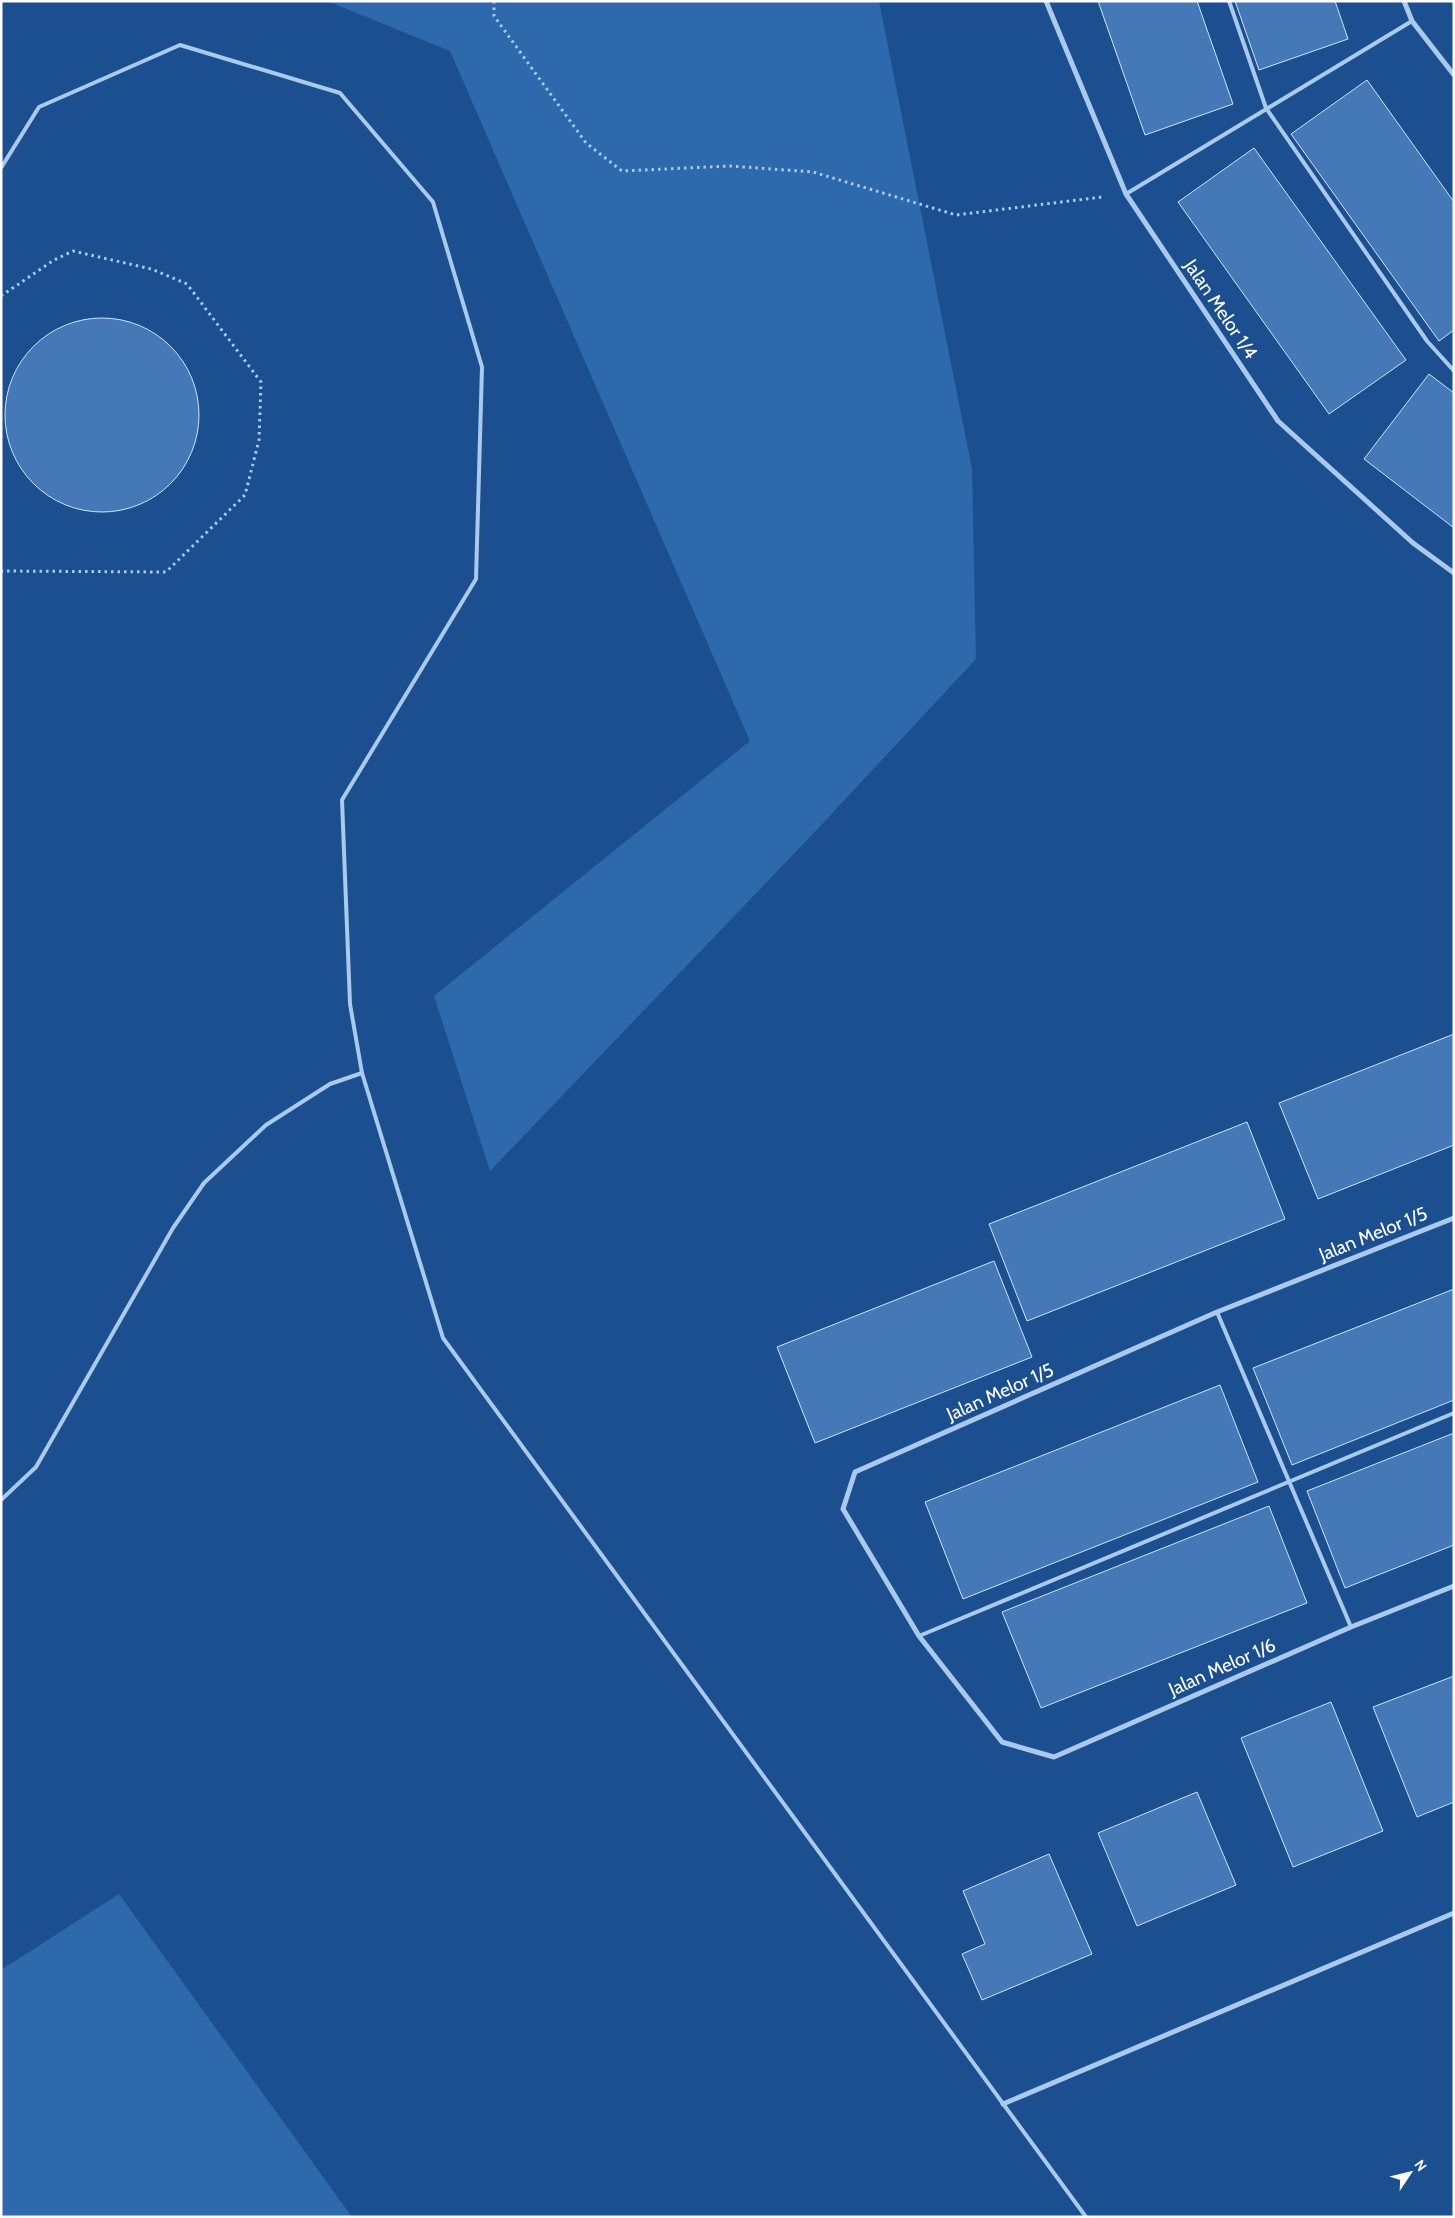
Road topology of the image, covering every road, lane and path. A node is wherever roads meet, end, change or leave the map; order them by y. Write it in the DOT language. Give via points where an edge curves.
graph roads {
  1 [pos="494,1"];
  2 [pos="1046,1"];
  3 [pos="1229,1"];
  4 [pos="1404,1"];
  5 [pos="1412,21"];
  6 [pos="1454,75"];
  7 [pos="1266,108"];
  8 [pos="1,168"];
  9 [pos="1126,194"];
  10 [pos="1,296"];
  11 [pos="1454,371"];
  12 [pos="1,571"];
  13 [pos="1454,573"];
  14 [pos="362,1073"];
  15 [pos="1454,1218"];
  16 [pos="1217,1312"];
  17 [pos="1454,1412"];
  18 [pos="1289,1481"];
  19 [pos="1,1500"];
  20 [pos="1454,1586"];
  21 [pos="1351,1627"];
  22 [pos="919,1636"];
  23 [pos="1002,1742"];
  24 [pos="1454,1913"];
  25 [pos="1003,2104"];
  26 [pos="1086,2217"];
  1 -- 9 [label="path" via="494,16 586,143 622,171 730,166 813,172 956,214"];
  2 -- 9 [label="street, Jalan Melor 1/4"];
  3 -- 7 [label="lane"];
  4 -- 5 [label="street"];
  5 -- 6 [label="street"];
  5 -- 7 [label="lane"];
  7 -- 9 [label="lane"];
  7 -- 11 [label="lane" via="1427,341"];
  8 -- 14 [label="lane" via="39,107 180,44 340,93 433,202 482,367 476,579 342,800 350,1004"];
  9 -- 13 [label="street, Jalan Melor 1/4" via="1278,421 1413,543"];
  10 -- 12 [label="path" via="73,251 151,269 187,284 261,382 259,440 245,495 166,572"];
  14 -- 19 [label="lane" via="330,1084 266,1125 204,1183 174,1228 36,1467"];
  14 -- 25 [label="lane" via="443,1338"];
  15 -- 16 [label="street, Jalan Melor 1/5"];
  16 -- 18 [label="lane"];
  16 -- 22 [label="street, Jalan Melor 1/5" via="855,1472 843,1509"];
  17 -- 18 [label="lane"];
  18 -- 21 [label="lane"];
  18 -- 22 [label="lane"];
  20 -- 21 [label="street, Jalan Melor 1/6"];
  21 -- 23 [label="street, Jalan Melor 1/6" via="1054,1757"];
  22 -- 23 [label="street, Jalan Melor 1/5"];
  24 -- 25 [label="street"];
  25 -- 26 [label="lane"];
}
